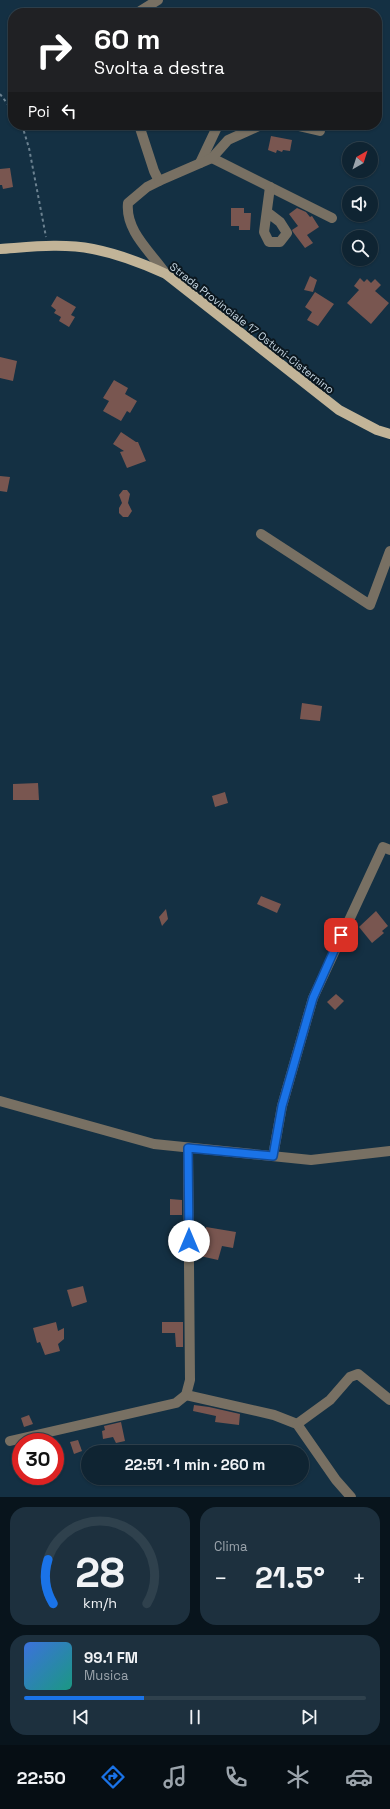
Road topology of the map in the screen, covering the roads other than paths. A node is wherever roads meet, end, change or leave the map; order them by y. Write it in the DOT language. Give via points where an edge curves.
graph roads {
  1 [pos="158,0"];
  2 [pos="145,8"];
  3 [pos="141,130"];
  4 [pos="216,130"];
  5 [pos="250,130"];
  6 [pos="316,130"];
  7 [pos="320,131"];
  8 [pos="212,158"];
  9 [pos="200,163"];
  10 [pos="159,181"];
  11 [pos="270,187"];
  12 [pos="267,212"];
  13 [pos="332,218"];
  14 [pos="0,248"];
  15 [pos="166,274"];
  16 [pos="390,434"];
  17 [pos="261,534"];
  18 [pos="390,551"];
  19 [pos="390,850"];
  20 [pos="0,1101"];
  21 [pos="188,1148"];
  22 [pos="390,1150"];
  23 [pos="273,1156"];
  24 [pos="186,1395"];
  25 [pos="390,1400"];
  26 [pos="298,1424"];
  27 [pos="10,1441"];
  28 [pos="351,1497"];
  1 -- 2 [label="street"];
  3 -- 10 [label="street"];
  4 -- 9 [label="street"];
  5 -- 8 [label="street" via="228,140"];
  6 -- 7 [label="street"];
  8 -- 9 [label="street"];
  8 -- 11 [label="street"];
  9 -- 10 [label="street"];
  10 -- 15 [label="street" via="147,187 128,203 127,209 129,221"];
  11 -- 12 [label="street"];
  11 -- 13 [label="street"];
  14 -- 15 [label="main road, Strada Provinciale 17 Ostuni-Cisternino" via="48,246 92,249 133,259"];
  15 -- 16 [label="main road, Strada Provinciale 17 Ostuni-Cisternino" via="339,410"];
  17 -- 18 [label="street" via="370,605"];
  19 -- 23 [label="street" via="383,847 313,998 284,1098"];
  20 -- 21 [label="street" via="154,1144"];
  21 -- 23 [label="street"];
  21 -- 24 [label="street" via="190,1380"];
  22 -- 23 [label="street" via="311,1160"];
  24 -- 26 [label="street" via="274,1415"];
  24 -- 27 [label="street" via="176,1404"];
  25 -- 26 [label="street" via="358,1374 350,1377 330,1400"];
  26 -- 28 [label="street" via="336,1480"];
}
